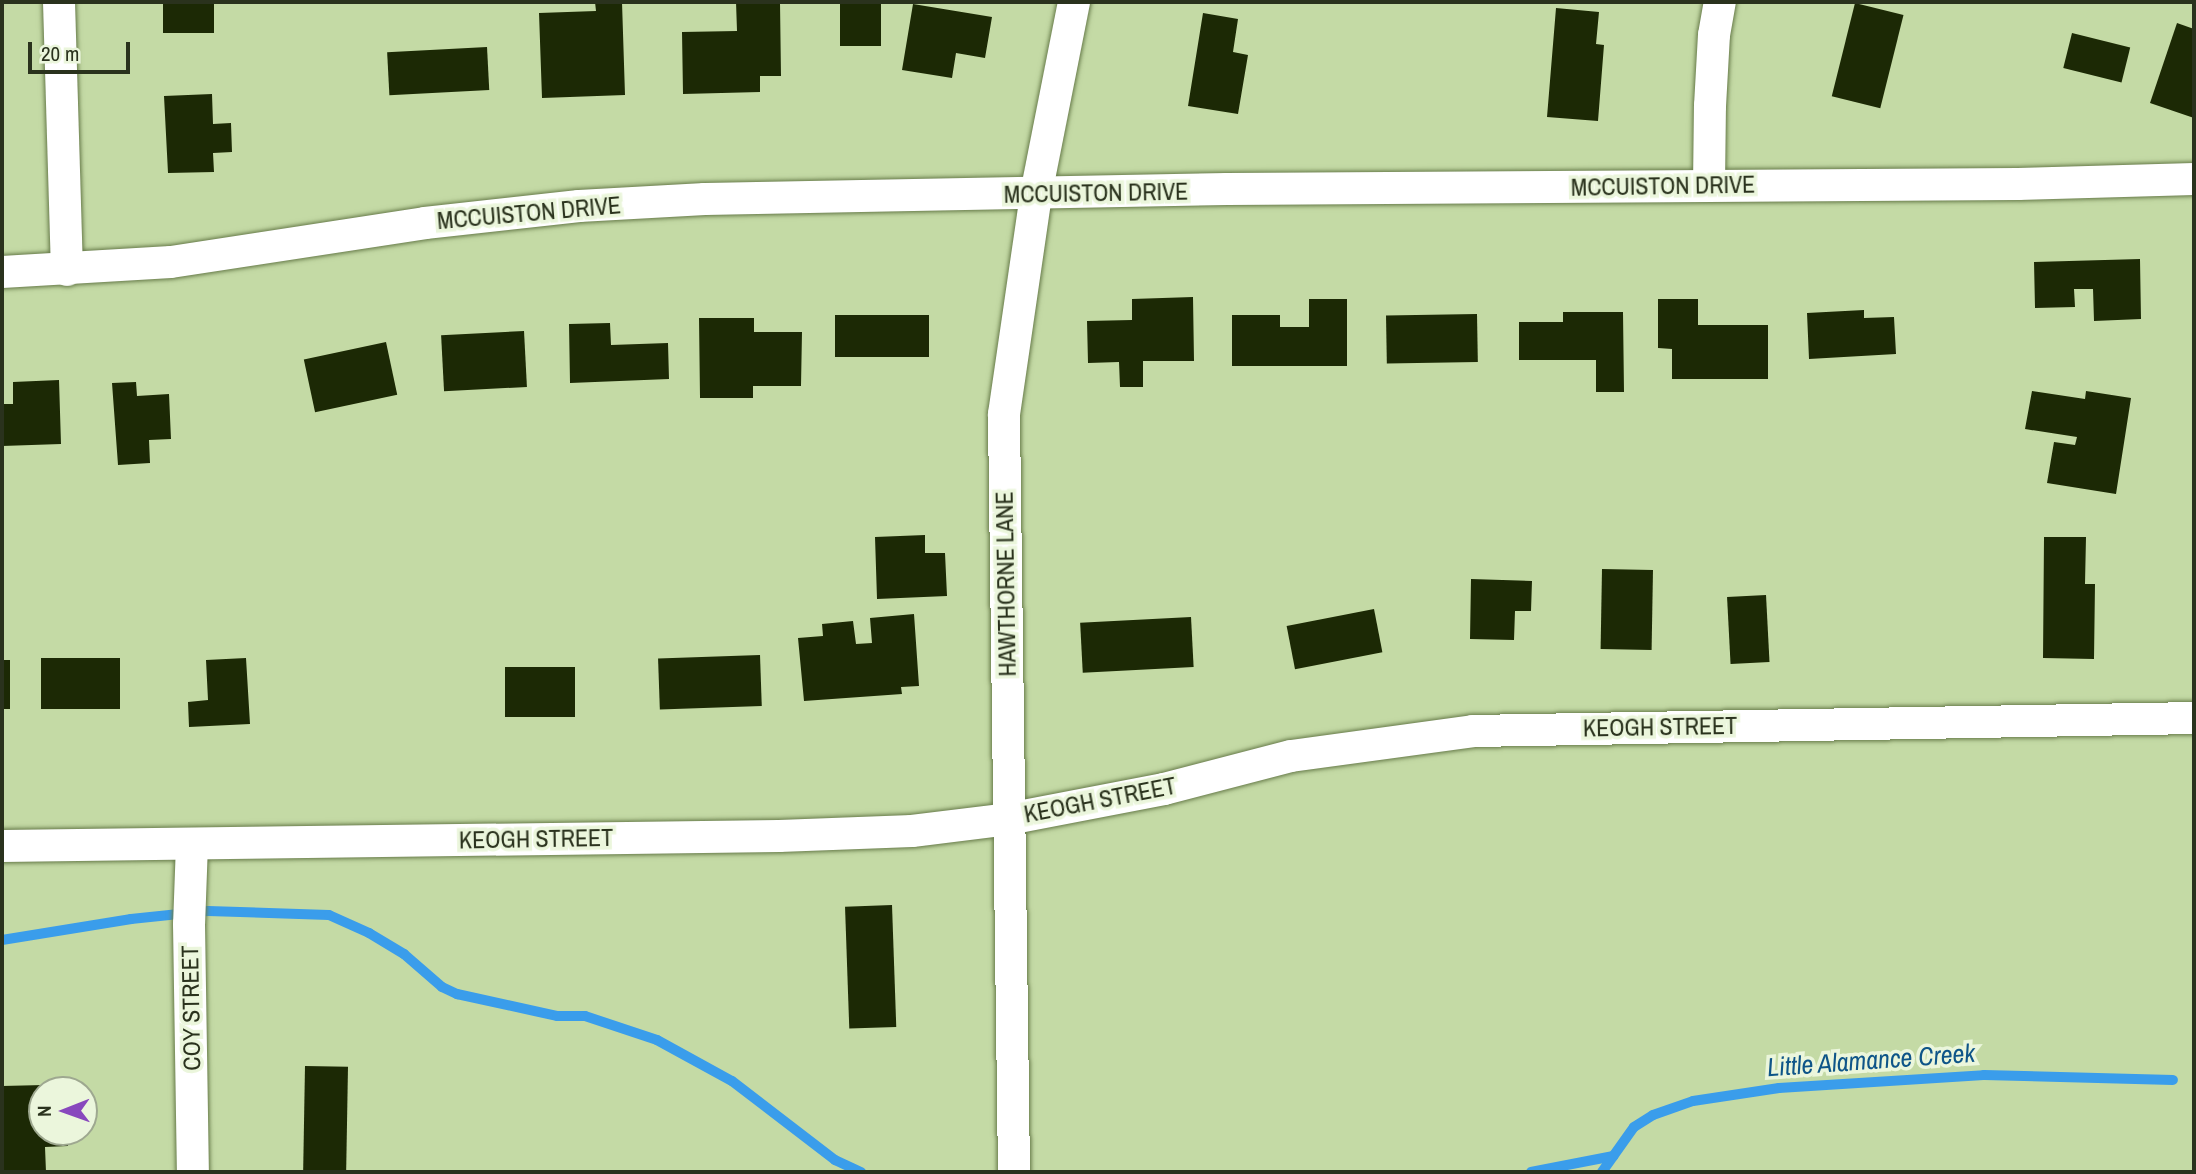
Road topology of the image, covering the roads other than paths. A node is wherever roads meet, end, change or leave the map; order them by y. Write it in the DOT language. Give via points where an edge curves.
graph roads {
  1 [pos="59,2"];
  2 [pos="1074,2"];
  3 [pos="1720,2"];
  4 [pos="2194,179"];
  5 [pos="1709,185"];
  6 [pos="1036,194"];
  7 [pos="67,270"];
  8 [pos="2,272"];
  9 [pos="2194,718"];
  10 [pos="1008,819"];
  11 [pos="192,844"];
  12 [pos="2,846"];
  13 [pos="193,1172"];
  14 [pos="1014,1172"];
  1 -- 7 [label="street"];
  2 -- 6 [label="street, HAWTHORNE LANE"];
  3 -- 5 [label="street" via="1710,94"];
  4 -- 5 [label="street, MCCUISTON DRIVE"];
  5 -- 6 [label="street, MCCUISTON DRIVE"];
  6 -- 7 [label="street, MCCUISTON DRIVE" via="705,199 579,206 425,223 171,262"];
  6 -- 10 [label="street, HAWTHORNE LANE" via="1004,414"];
  7 -- 8 [label="street, MCCUISTON DRIVE"];
  9 -- 10 [label="street, KEOGH STREET" via="1474,731 1291,756 1164,789"];
  10 -- 11 [label="street, KEOGH STREET" via="912,831 779,836"];
  10 -- 14 [label="street, HAWTHORNE LANE"];
  11 -- 12 [label="street, KEOGH STREET"];
  11 -- 13 [label="street, COY STREET"];
}
